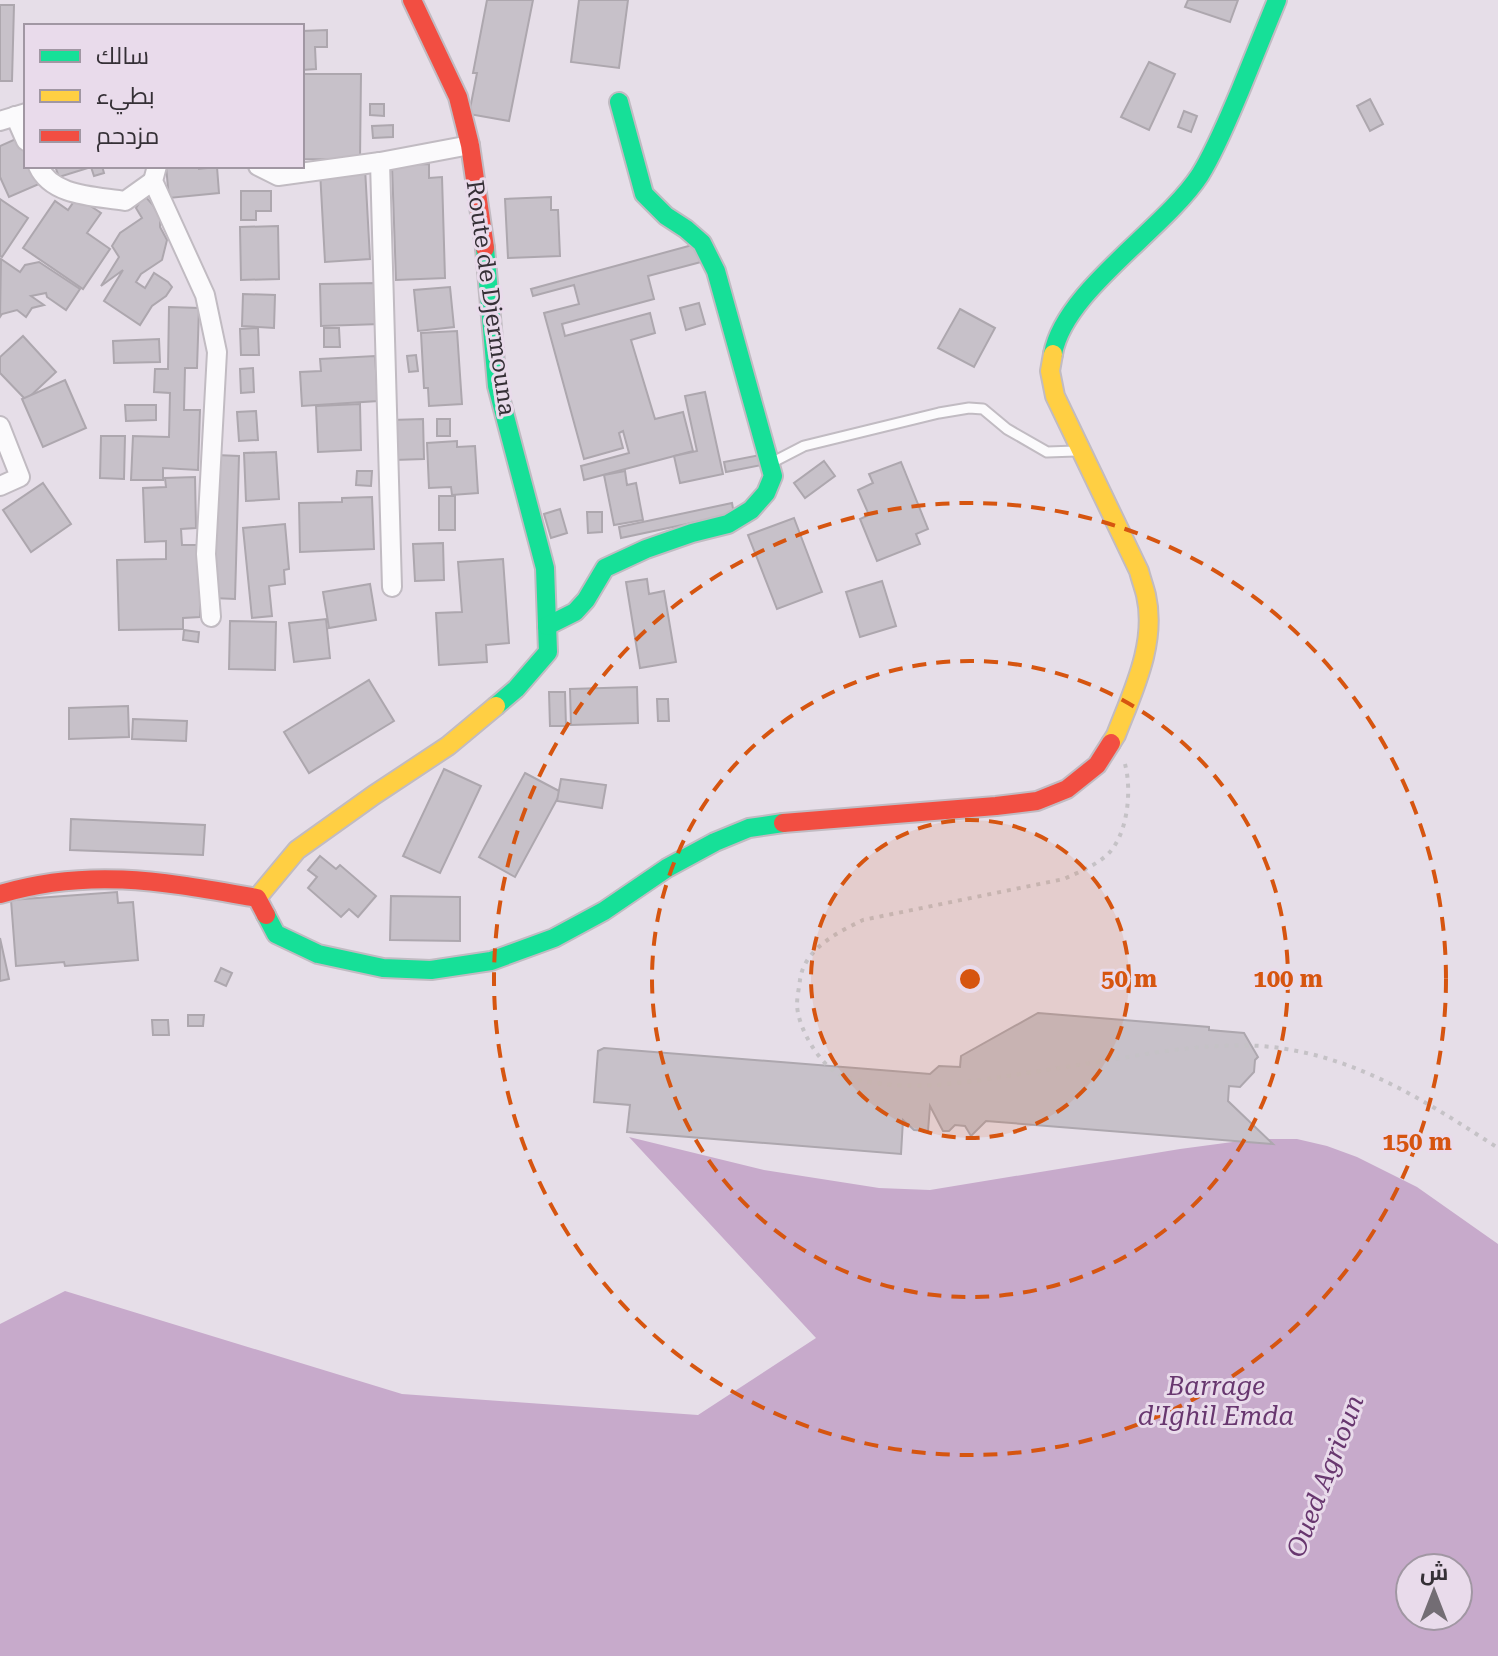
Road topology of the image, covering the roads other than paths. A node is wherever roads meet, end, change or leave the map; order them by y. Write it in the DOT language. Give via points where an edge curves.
graph roads {
  1 [pos="412,0"];
  2 [pos="1277,0"];
  3 [pos="619,102"];
  4 [pos="14,116"];
  5 [pos="24,137"];
  6 [pos="470,145"];
  7 [pos="380,162"];
  8 [pos="39,168"];
  9 [pos="262,168"];
  10 [pos="155,173"];
  11 [pos="0,426"];
  12 [pos="1081,451"];
  13 [pos="769,463"];
  14 [pos="0,486"];
  15 [pos="392,587"];
  16 [pos="211,617"];
  17 [pos="547,626"];
  18 [pos="0,894"];
  19 [pos="257,898"];
  1 -- 6 [label="main road, Route de Djermouna" via="458,97"];
  2 -- 12 [label="main road" via="1199,176 1092,287 1055,342 1050,371 1055,396"];
  3 -- 13 [label="main road" via="644,194 702,243 716,271"];
  4 -- 5 [label="street"];
  6 -- 7 [label="street"];
  6 -- 17 [label="main road, Route de Djermouna" via="497,386 545,568"];
  7 -- 9 [label="street" via="278,176"];
  7 -- 15 [label="street"];
  8 -- 10 [label="street" via="62,190 125,201"];
  10 -- 16 [label="street" via="205,295 217,352 206,554"];
  11 -- 14 [label="street" via="20,477"];
  12 -- 13 [label="lane" via="1047,452 983,409 969,408 804,446"];
  12 -- 19 [label="main road" via="1139,571 1147,598 1148,637 1116,735 1097,765 1067,789 1037,801 749,828 667,868 554,938 491,961 431,970 383,968 318,954 276,934"];
  13 -- 17 [label="main road" via="773,476 751,510 728,524 646,549 605,568 575,612"];
  17 -- 19 [label="main road, Route de Djermouna" via="548,652 516,689 448,746 297,850"];
  18 -- 19 [label="main road" via="105,878"];
}
